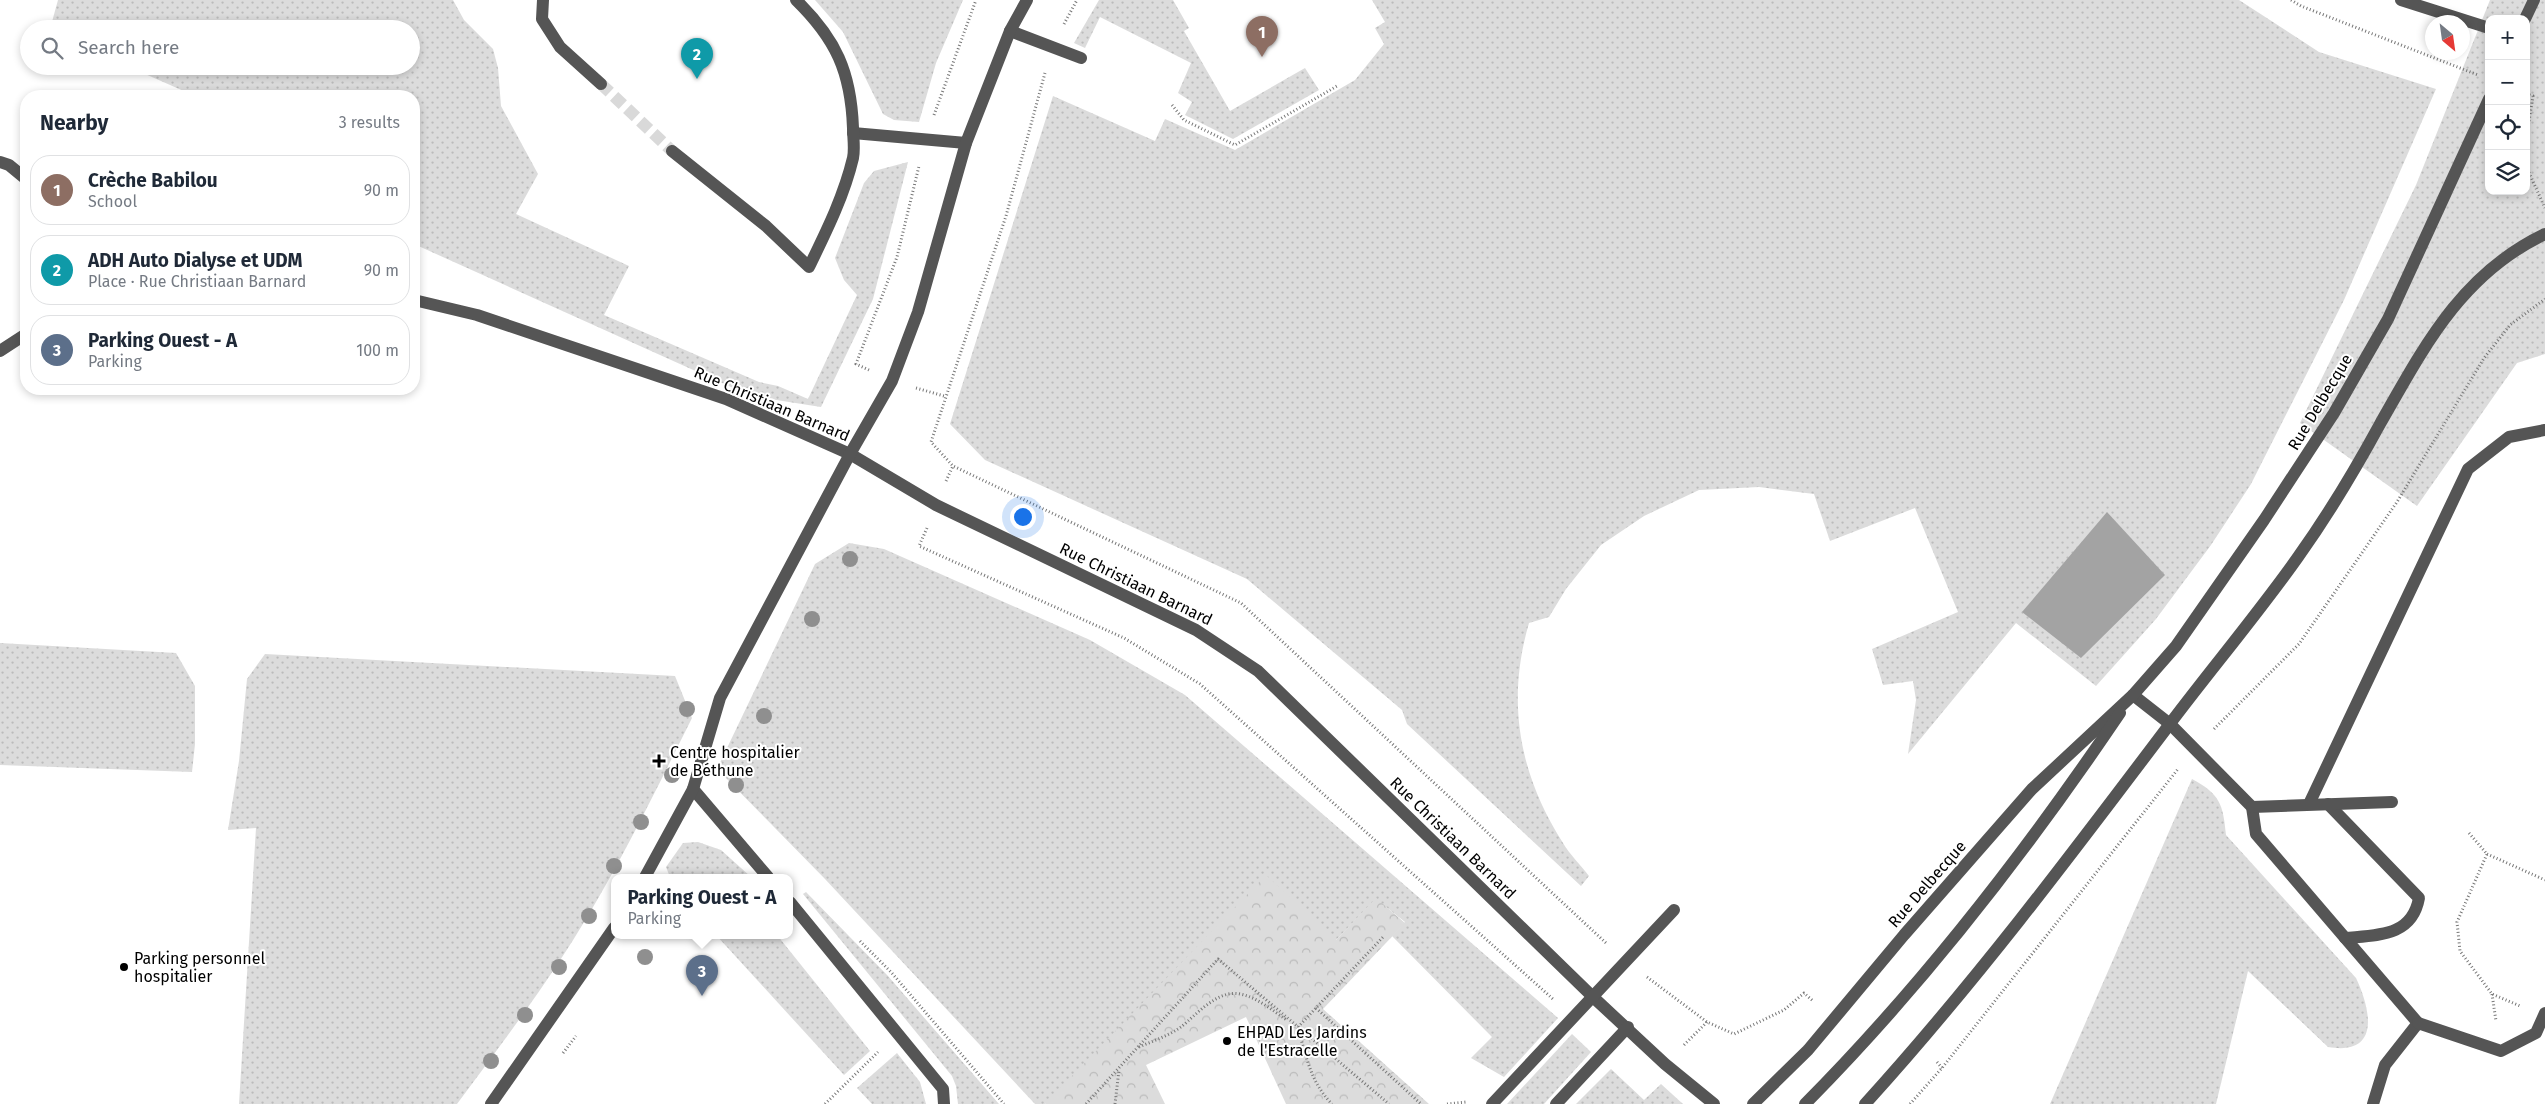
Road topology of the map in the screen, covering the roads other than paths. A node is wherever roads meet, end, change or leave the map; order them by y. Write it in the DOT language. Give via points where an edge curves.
graph roads {
  1 [pos="543,0"];
  2 [pos="796,0"];
  3 [pos="1027,0"];
  4 [pos="2401,0"];
  5 [pos="2534,0"];
  6 [pos="2527,15"];
  7 [pos="2485,27"];
  8 [pos="1010,31"];
  9 [pos="1081,58"];
  10 [pos="600,84"];
  11 [pos="2486,105"];
  12 [pos="853,134"];
  13 [pos="966,143"];
  14 [pos="672,151"];
  15 [pos="0,162"];
  16 [pos="20,174"];
  17 [pos="2545,234"];
  18 [pos="420,301"];
  19 [pos="20,338"];
  20 [pos="0,351"];
  21 [pos="2545,430"];
  22 [pos="850,454"];
  23 [pos="2133,695"];
  24 [pos="2170,724"];
  25 [pos="693,789"];
  26 [pos="2392,802"];
  27 [pos="2309,804"];
  28 [pos="2328,804"];
  29 [pos="2252,807"];
  30 [pos="647,874"];
  31 [pos="765,874"];
  32 [pos="793,906"];
  33 [pos="1674,910"];
  34 [pos="611,932"];
  35 [pos="2345,938"];
  36 [pos="1594,997"];
  37 [pos="2544,1015"];
  38 [pos="2418,1022"];
  39 [pos="1628,1027"];
  40 [pos="492,1104"];
  41 [pos="944,1104"];
  42 [pos="1492,1104"];
  43 [pos="1556,1104"];
  44 [pos="1714,1104"];
  45 [pos="1753,1104"];
  46 [pos="1805,1104"];
  47 [pos="1864,1104"];
  48 [pos="2373,1104"];
  1 -- 10 [label="street" via="542,19 560,48"];
  2 -- 12 [label="street" via="837,49 848,84"];
  3 -- 8 [label="street"];
  4 -- 7 [label="street"];
  5 -- 6 [label="street"];
  8 -- 9 [label="street"];
  8 -- 13 [label="street"];
  11 -- 23 [label="street, Rue Delbecque" via="2388,319 2334,413 2176,646"];
  12 -- 13 [label="street"];
  12 -- 14 [label="street" via="851,166 835,212 809,267 766,226"];
  13 -- 22 [label="street" via="918,312 892,381"];
  15 -- 16 [label="street"];
  17 -- 24 [label="street" via="2495,264 2462,295 2437,328 2351,476 2298,557"];
  18 -- 22 [label="street, Rue Christiaan Barnard" via="477,314 726,399"];
  19 -- 20 [label="street"];
  21 -- 27 [label="street" via="2509,436 2468,469"];
  22 -- 25 [label="street" via="720,698"];
  22 -- 36 [label="street, Rue Christiaan Barnard" via="936,505 1196,630 1258,671"];
  23 -- 24 [label="street"];
  23 -- 45 [label="street, Rue Delbecque" via="2032,789 1808,1050"];
  23 -- 46 [label="street, Rue Delbecque" via="2058,804 1956,938"];
  24 -- 29 [label="street"];
  24 -- 47 [label="street" via="2003,942 1920,1044"];
  25 -- 30 [label="street"];
  25 -- 31 [label="street"];
  26 -- 28 [label="street"];
  27 -- 28 [label="street"];
  27 -- 29 [label="street"];
  28 -- 35 [label="street" via="2419,898 2409,922 2388,934"];
  29 -- 35 [label="street" via="2256,834"];
  32 -- 41 [label="street" via="943,1089"];
  33 -- 36 [label="street"];
  34 -- 40 [label="street"];
  35 -- 38 [label="street"];
  36 -- 39 [label="street, Rue Christiaan Barnard"];
  36 -- 42 [label="street"];
  37 -- 38 [label="street" via="2536,1033 2501,1051"];
  38 -- 48 [label="street" via="2385,1064"];
  39 -- 43 [label="street"];
  39 -- 44 [label="street, Rue Christiaan Barnard" via="1665,1064"];
}
